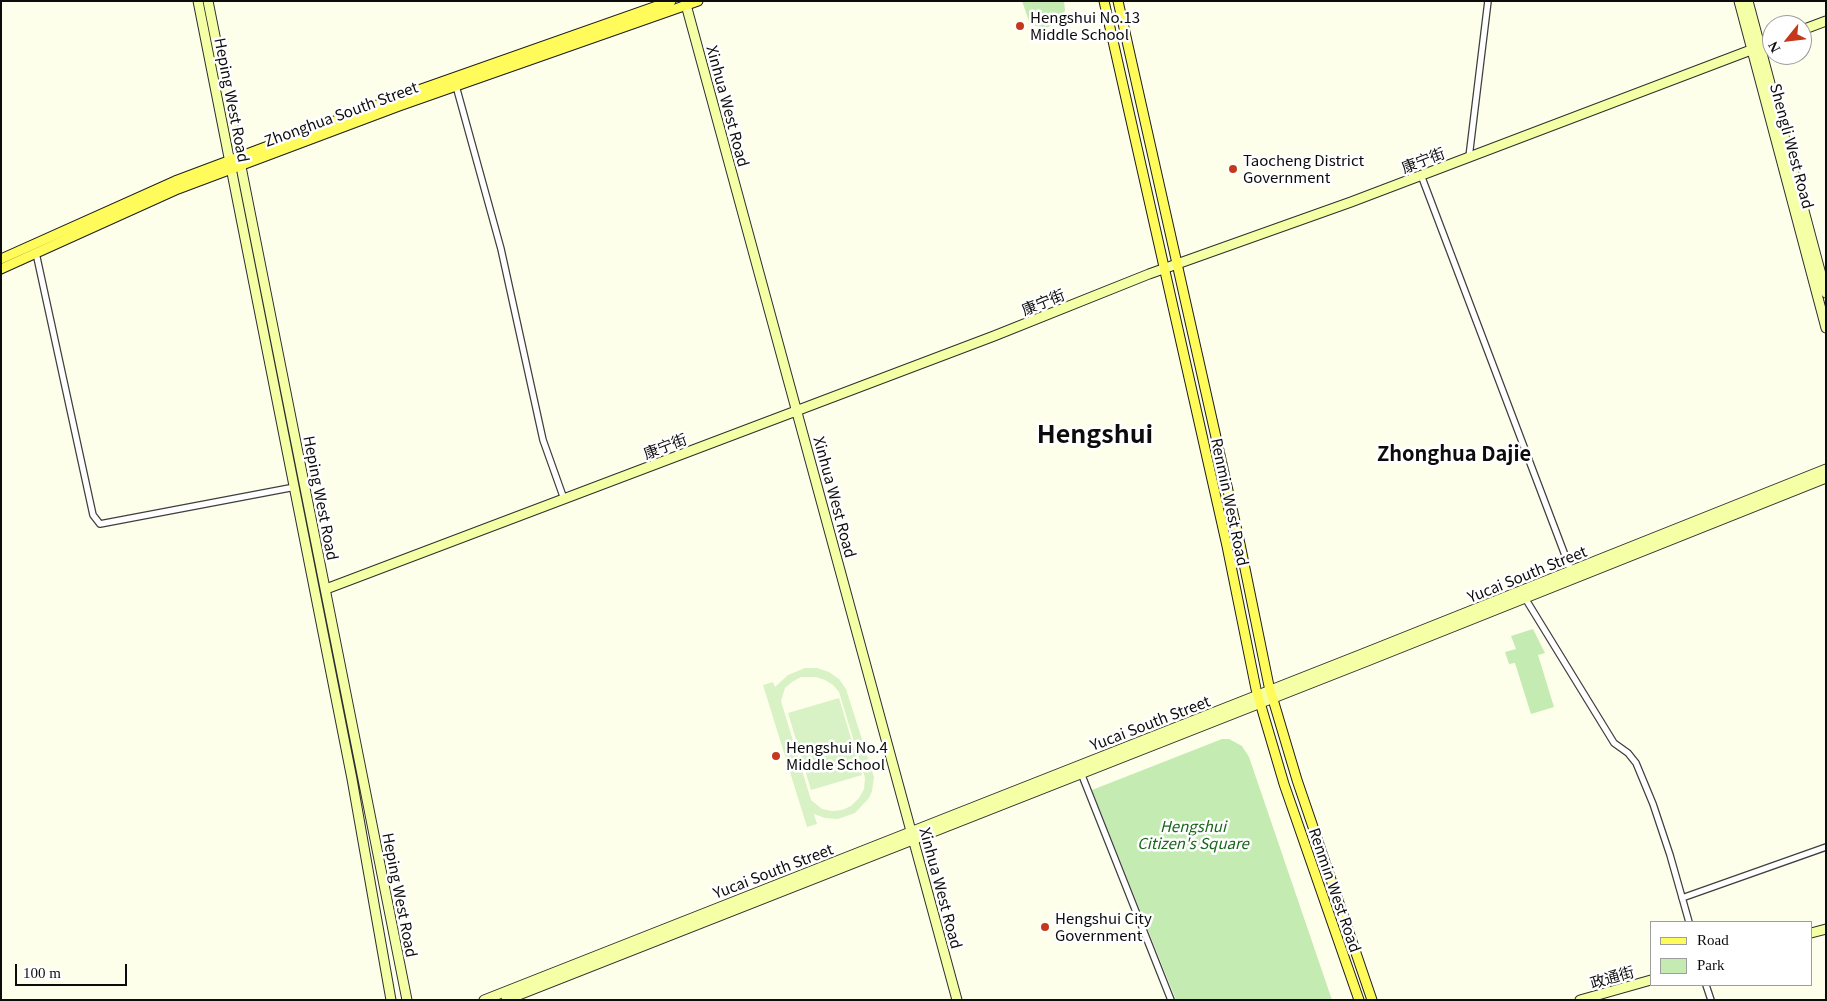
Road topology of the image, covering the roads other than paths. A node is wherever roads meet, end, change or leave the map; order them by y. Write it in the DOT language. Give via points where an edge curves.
graph roads {
  1 [pos="198,1"];
  2 [pos="208,1"];
  3 [pos="671,1"];
  4 [pos="698,1"];
  5 [pos="1104,1"];
  6 [pos="1118,1"];
  7 [pos="1488,1"];
  8 [pos="1739,1"];
  9 [pos="1748,1"];
  10 [pos="686,3"];
  11 [pos="1826,21"];
  12 [pos="1812,26"];
  13 [pos="1762,46"];
  14 [pos="1755,48"];
  15 [pos="456,86"];
  16 [pos="1469,157"];
  17 [pos="236,163"];
  18 [pos="1421,175"];
  19 [pos="36,253"];
  20 [pos="1,259"];
  21 [pos="1177,264"];
  22 [pos="1,269"];
  23 [pos="1164,269"];
  24 [pos="1826,293"];
  25 [pos="1826,328"];
  26 [pos="797,411"];
  27 [pos="1826,470"];
  28 [pos="1826,478"];
  29 [pos="295,486"];
  30 [pos="564,499"];
  31 [pos="1571,571"];
  32 [pos="326,589"];
  33 [pos="1525,598"];
  34 [pos="1271,694"];
  35 [pos="1258,699"];
  36 [pos="1081,774"];
  37 [pos="912,836"];
  38 [pos="1826,847"];
  39 [pos="1682,898"];
  40 [pos="1689,921"];
  41 [pos="1826,929"];
  42 [pos="1812,933"];
  43 [pos="1650,980"];
  44 [pos="1706,986"];
  45 [pos="391,1000"];
  46 [pos="407,1000"];
  47 [pos="484,1000"];
  48 [pos="506,1000"];
  49 [pos="957,1000"];
  50 [pos="1171,1000"];
  51 [pos="1358,1000"];
  52 [pos="1372,1000"];
  53 [pos="1580,1000"];
  54 [pos="1710,1000"];
  1 -- 17 [label="main road, Heping West Road"];
  2 -- 17 [label="main road, Heping West Road"];
  3 -- 17 [label="main road, Zhonghua South Street" via="396,98"];
  4 -- 10 [label="main road, Zhonghua South Street"];
  5 -- 23 [label="main road, Renmin West Road"];
  6 -- 21 [label="main road, Renmin West Road"];
  7 -- 16 [label="street"];
  8 -- 14 [label="main road, Shengli West Road"];
  9 -- 14 [label="main road, Shengli West Road"];
  10 -- 15 [label="main road, Zhonghua South Street"];
  10 -- 26 [label="main road, Xinhua West Road"];
  11 -- 12 [label="main road"];
  13 -- 14 [label="main road, 康宁街"];
  14 -- 16 [label="main road, 康宁街"];
  14 -- 24 [label="main road, Shengli West Road"];
  14 -- 25 [label="main road, Shengli West Road"];
  15 -- 17 [label="main road, Zhonghua South Street"];
  15 -- 30 [label="street" via="501,249 543,440"];
  16 -- 18 [label="main road, 康宁街"];
  17 -- 19 [label="main road, Zhonghua South Street"];
  17 -- 20 [label="main road, Zhonghua South Street" via="175,181"];
  17 -- 29 [label="main road, Heping West Road"];
  17 -- 32 [label="main road, Heping West Road"];
  18 -- 21 [label="main road, 康宁街"];
  18 -- 31 [label="street"];
  19 -- 22 [label="main road, Zhonghua South Street"];
  19 -- 29 [label="street" via="93,515 100,524"];
  21 -- 23 [label="main road, 康宁街"];
  21 -- 34 [label="main road, Renmin West Road"];
  23 -- 26 [label="main road, 康宁街"];
  23 -- 35 [label="main road, Renmin West Road"];
  26 -- 30 [label="main road, 康宁街"];
  26 -- 37 [label="main road, Xinhua West Road"];
  27 -- 31 [label="main road, Yucai South Street"];
  28 -- 33 [label="main road, Yucai South Street"];
  29 -- 45 [label="main road, Heping West Road"];
  30 -- 32 [label="main road, 康宁街"];
  31 -- 34 [label="main road, Yucai South Street"];
  32 -- 46 [label="main road, Heping West Road"];
  33 -- 34 [label="main road, Yucai South Street"];
  33 -- 39 [label="street" via="1614,743 1636,763 1653,804"];
  34 -- 35 [label="main road, Yucai South Street"];
  34 -- 52 [label="main road, Renmin West Road"];
  35 -- 36 [label="main road, Yucai South Street"];
  35 -- 37 [label="main road, Yucai South Street"];
  35 -- 51 [label="main road, Renmin West Road"];
  36 -- 37 [label="main road, Yucai South Street"];
  36 -- 50 [label="street"];
  37 -- 47 [label="main road, Yucai South Street"];
  37 -- 48 [label="main road, Yucai South Street"];
  37 -- 49 [label="main road, Xinhua West Road"];
  38 -- 39 [label="street"];
  39 -- 40 [label="street"];
  41 -- 42 [label="main road"];
  43 -- 53 [label="main road, 政通街"];
  44 -- 54 [label="street"];
}
